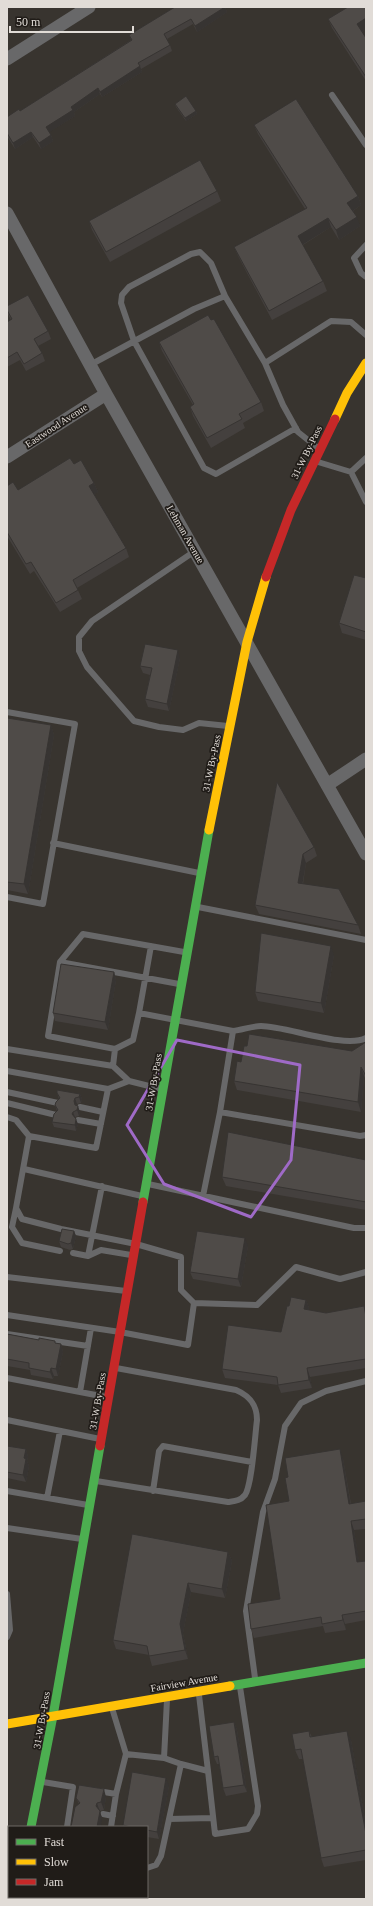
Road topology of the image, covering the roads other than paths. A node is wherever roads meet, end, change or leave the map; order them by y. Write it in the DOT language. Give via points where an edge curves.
graph roads {
  1 [pos="89,7"];
  2 [pos="7,59"];
  3 [pos="332,95"];
  4 [pos="366,145"];
  5 [pos="7,213"];
  6 [pos="366,245"];
  7 [pos="366,277"];
  8 [pos="225,296"];
  9 [pos="366,335"];
  10 [pos="134,341"];
  11 [pos="264,363"];
  12 [pos="366,363"];
  13 [pos="90,365"];
  14 [pos="106,394"];
  15 [pos="296,428"];
  16 [pos="320,449"];
  17 [pos="7,457"];
  18 [pos="366,458"];
  19 [pos="314,461"];
  20 [pos="350,472"];
  21 [pos="366,502"];
  22 [pos="195,551"];
  23 [pos="248,642"];
  24 [pos="7,712"];
  25 [pos="230,726"];
  26 [pos="366,759"];
  27 [pos="327,785"];
  28 [pos="53,843"];
  29 [pos="366,854"];
  30 [pos="200,873"];
  31 [pos="7,897"];
  32 [pos="195,906"];
  33 [pos="366,940"];
  34 [pos="151,946"];
  35 [pos="187,952"];
  36 [pos="60,962"];
  37 [pos="145,978"];
  38 [pos="181,985"];
  39 [pos="139,1013"];
  40 [pos="175,1020"];
  41 [pos="233,1032"];
  42 [pos="366,1038"];
  43 [pos="7,1048"];
  44 [pos="116,1049"];
  45 [pos="113,1066"];
  46 [pos="7,1071"];
  47 [pos="129,1081"];
  48 [pos="108,1089"];
  49 [pos="163,1089"];
  50 [pos="7,1092"];
  51 [pos="7,1103"];
  52 [pos="58,1103"];
  53 [pos="80,1107"];
  54 [pos="103,1112"];
  55 [pos="220,1112"];
  56 [pos="56,1115"];
  57 [pos="7,1118"];
  58 [pos="78,1120"];
  59 [pos="101,1124"];
  60 [pos="366,1135"];
  61 [pos="29,1136"];
  62 [pos="24,1169"];
  63 [pos="146,1184"];
  64 [pos="102,1186"];
  65 [pos="144,1196"];
  66 [pos="203,1196"];
  67 [pos="16,1208"];
  68 [pos="366,1228"];
  69 [pos="92,1235"];
  70 [pos="136,1244"];
  71 [pos="60,1251"];
  72 [pos="72,1253"];
  73 [pos="88,1256"];
  74 [pos="134,1256"];
  75 [pos="366,1272"];
  76 [pos="7,1277"];
  77 [pos="127,1292"];
  78 [pos="194,1303"];
  79 [pos="7,1315"];
  80 [pos="91,1328"];
  81 [pos="120,1332"];
  82 [pos="7,1334"];
  83 [pos="88,1346"];
  84 [pos="114,1367"];
  85 [pos="7,1378"];
  86 [pos="366,1381"];
  87 [pos="80,1392"];
  88 [pos="108,1398"];
  89 [pos="7,1420"];
  90 [pos="60,1431"];
  91 [pos="102,1439"];
  92 [pos="252,1462"];
  93 [pos="94,1481"];
  94 [pos="153,1490"];
  95 [pos="7,1491"];
  96 [pos="47,1498"];
  97 [pos="90,1506"];
  98 [pos="7,1528"];
  99 [pos="84,1539"];
  100 [pos="7,1594"];
  101 [pos="7,1637"];
  102 [pos="366,1662"];
  103 [pos="255,1680"];
  104 [pos="239,1683"];
  105 [pos="198,1690"];
  106 [pos="167,1696"];
  107 [pos="111,1706"];
  108 [pos="53,1716"];
  109 [pos="7,1724"];
  110 [pos="126,1754"];
  111 [pos="164,1758"];
  112 [pos="181,1764"];
  113 [pos="208,1770"];
  114 [pos="41,1781"];
  115 [pos="73,1787"];
  116 [pos="80,1788"];
  117 [pos="94,1791"];
  118 [pos="116,1794"];
  119 [pos="69,1809"];
  120 [pos="78,1810"];
  121 [pos="103,1814"];
  122 [pos="113,1816"];
  123 [pos="212,1818"];
  124 [pos="168,1819"];
  125 [pos="31,1826"];
  126 [pos="67,1826"];
  127 [pos="111,1826"];
  128 [pos="148,1868"];
  1 -- 2 [label="street"];
  3 -- 4 [label="lane"];
  5 -- 13 [label="street, Lehman Avenue"];
  6 -- 7 [label="lane" via="354,258"];
  8 -- 10 [label="lane" via="194,309"];
  8 -- 10 [label="lane" via="211,263 200,252 190,254 129,287 122,295 122,308"];
  8 -- 11 [label="lane"];
  9 -- 11 [label="lane" via="351,322 331,320"];
  10 -- 13 [label="lane"];
  10 -- 15 [label="lane" via="204,468 216,474"];
  11 -- 15 [label="lane"];
  12 -- 16 [label="main road, 31-W By-Pass" via="347,393"];
  13 -- 14 [label="street, Lehman Avenue"];
  14 -- 17 [label="street, Eastwood Avenue"];
  14 -- 22 [label="street, Lehman Avenue"];
  15 -- 16 [label="lane"];
  16 -- 19 [label="main road, 31-W By-Pass"];
  18 -- 20 [label="lane"];
  19 -- 20 [label="lane"];
  19 -- 23 [label="main road, 31-W By-Pass" via="288,517 261,592"];
  20 -- 21 [label="lane"];
  22 -- 23 [label="street, Lehman Avenue"];
  22 -- 25 [label="lane" via="92,621 79,637 79,651 87,667 134,721 159,728 183,730 199,723"];
  23 -- 25 [label="main road, 31-W By-Pass"];
  23 -- 27 [label="street, Lehman Avenue"];
  24 -- 28 [label="lane" via="74,724"];
  25 -- 30 [label="main road, 31-W By-Pass"];
  26 -- 27 [label="street"];
  27 -- 29 [label="street, Lehman Avenue"];
  28 -- 30 [label="lane"];
  28 -- 31 [label="lane" via="43,904"];
  30 -- 32 [label="main road, 31-W By-Pass"];
  32 -- 33 [label="lane"];
  32 -- 35 [label="main road, 31-W By-Pass"];
  34 -- 35 [label="lane"];
  34 -- 36 [label="lane" via="83,934"];
  34 -- 37 [label="lane"];
  35 -- 38 [label="main road, 31-W By-Pass"];
  36 -- 37 [label="lane"];
  36 -- 44 [label="lane" via="48,1036"];
  37 -- 38 [label="lane"];
  37 -- 39 [label="lane"];
  38 -- 40 [label="main road, 31-W By-Pass"];
  39 -- 40 [label="lane"];
  39 -- 44 [label="lane" via="133,1040"];
  40 -- 41 [label="lane"];
  40 -- 49 [label="main road, 31-W By-Pass"];
  41 -- 42 [label="lane" via="261,1026 339,1040"];
  41 -- 55 [label="lane"];
  43 -- 45 [label="lane"];
  44 -- 45 [label="lane"];
  45 -- 47 [label="lane"];
  46 -- 48 [label="lane"];
  47 -- 48 [label="lane"];
  47 -- 49 [label="lane"];
  48 -- 54 [label="lane"];
  49 -- 63 [label="main road, 31-W By-Pass"];
  50 -- 52 [label="lane"];
  51 -- 56 [label="lane"];
  53 -- 54 [label="lane"];
  54 -- 59 [label="lane"];
  55 -- 60 [label="lane"];
  55 -- 66 [label="lane"];
  57 -- 61 [label="lane" via="16,1120"];
  58 -- 59 [label="lane"];
  59 -- 61 [label="lane" via="96,1148"];
  61 -- 62 [label="lane"];
  62 -- 64 [label="lane"];
  62 -- 67 [label="lane"];
  63 -- 65 [label="main road, 31-W By-Pass"];
  63 -- 66 [label="lane"];
  64 -- 65 [label="lane"];
  64 -- 69 [label="lane"];
  65 -- 70 [label="main road, 31-W By-Pass"];
  66 -- 68 [label="lane" via="354,1228"];
  67 -- 69 [label="lane" via="22,1219"];
  67 -- 71 [label="lane" via="12,1227 22,1243"];
  69 -- 70 [label="lane"];
  69 -- 73 [label="lane"];
  70 -- 74 [label="main road, 31-W By-Pass"];
  70 -- 78 [label="lane" via="181,1257 181,1290"];
  72 -- 73 [label="lane"];
  73 -- 74 [label="lane" via="101,1250"];
  74 -- 77 [label="main road, 31-W By-Pass"];
  75 -- 78 [label="lane" via="340,1279 296,1267 257,1305"];
  76 -- 77 [label="lane"];
  77 -- 81 [label="main road, 31-W By-Pass"];
  78 -- 81 [label="lane" via="188,1345"];
  79 -- 80 [label="lane"];
  80 -- 81 [label="lane"];
  80 -- 83 [label="lane"];
  81 -- 84 [label="main road, 31-W By-Pass"];
  82 -- 83 [label="lane"];
  83 -- 87 [label="lane"];
  84 -- 88 [label="main road, 31-W By-Pass"];
  84 -- 92 [label="lane" via="244,1393 251,1399 257,1414"];
  85 -- 87 [label="lane"];
  86 -- 103 [label="lane" via="326,1391 302,1403 285,1426 275,1479 263,1512 246,1611"];
  87 -- 88 [label="lane"];
  88 -- 91 [label="main road, 31-W By-Pass"];
  89 -- 90 [label="lane"];
  90 -- 91 [label="lane"];
  90 -- 96 [label="lane"];
  91 -- 93 [label="main road, 31-W By-Pass"];
  92 -- 94 [label="lane" via="246,1494 240,1500 228,1502"];
  92 -- 94 [label="lane" via="163,1446 159,1450"];
  93 -- 94 [label="lane"];
  93 -- 97 [label="main road, 31-W By-Pass"];
  95 -- 96 [label="lane"];
  96 -- 97 [label="lane"];
  97 -- 99 [label="main road, 31-W By-Pass"];
  98 -- 99 [label="lane"];
  99 -- 108 [label="main road, 31-W By-Pass"];
  100 -- 101 [label="lane" via="10,1630"];
  102 -- 103 [label="main road, Fairview Avenue"];
  103 -- 104 [label="main road, Fairview Avenue"];
  104 -- 105 [label="main road, Fairview Avenue"];
  104 -- 123 [label="lane" via="258,1806 257,1814 248,1829 215,1834"];
  105 -- 106 [label="main road, Fairview Avenue"];
  105 -- 113 [label="lane"];
  106 -- 107 [label="main road, Fairview Avenue"];
  106 -- 111 [label="lane"];
  107 -- 108 [label="main road, Fairview Avenue"];
  107 -- 110 [label="lane"];
  108 -- 109 [label="main road, Fairview Avenue"];
  108 -- 114 [label="main road, 31-W By-Pass"];
  110 -- 111 [label="lane"];
  110 -- 118 [label="lane"];
  111 -- 112 [label="lane"];
  112 -- 113 [label="lane"];
  112 -- 124 [label="lane"];
  113 -- 123 [label="lane"];
  114 -- 115 [label="lane"];
  114 -- 125 [label="main road, 31-W By-Pass"];
  115 -- 116 [label="lane"];
  115 -- 119 [label="lane"];
  117 -- 118 [label="lane"];
  118 -- 122 [label="lane"];
  119 -- 120 [label="lane"];
  119 -- 126 [label="lane"];
  121 -- 122 [label="lane"];
  122 -- 127 [label="lane"];
  123 -- 124 [label="lane"];
  124 -- 128 [label="lane" via="161,1856 156,1865"];
}
